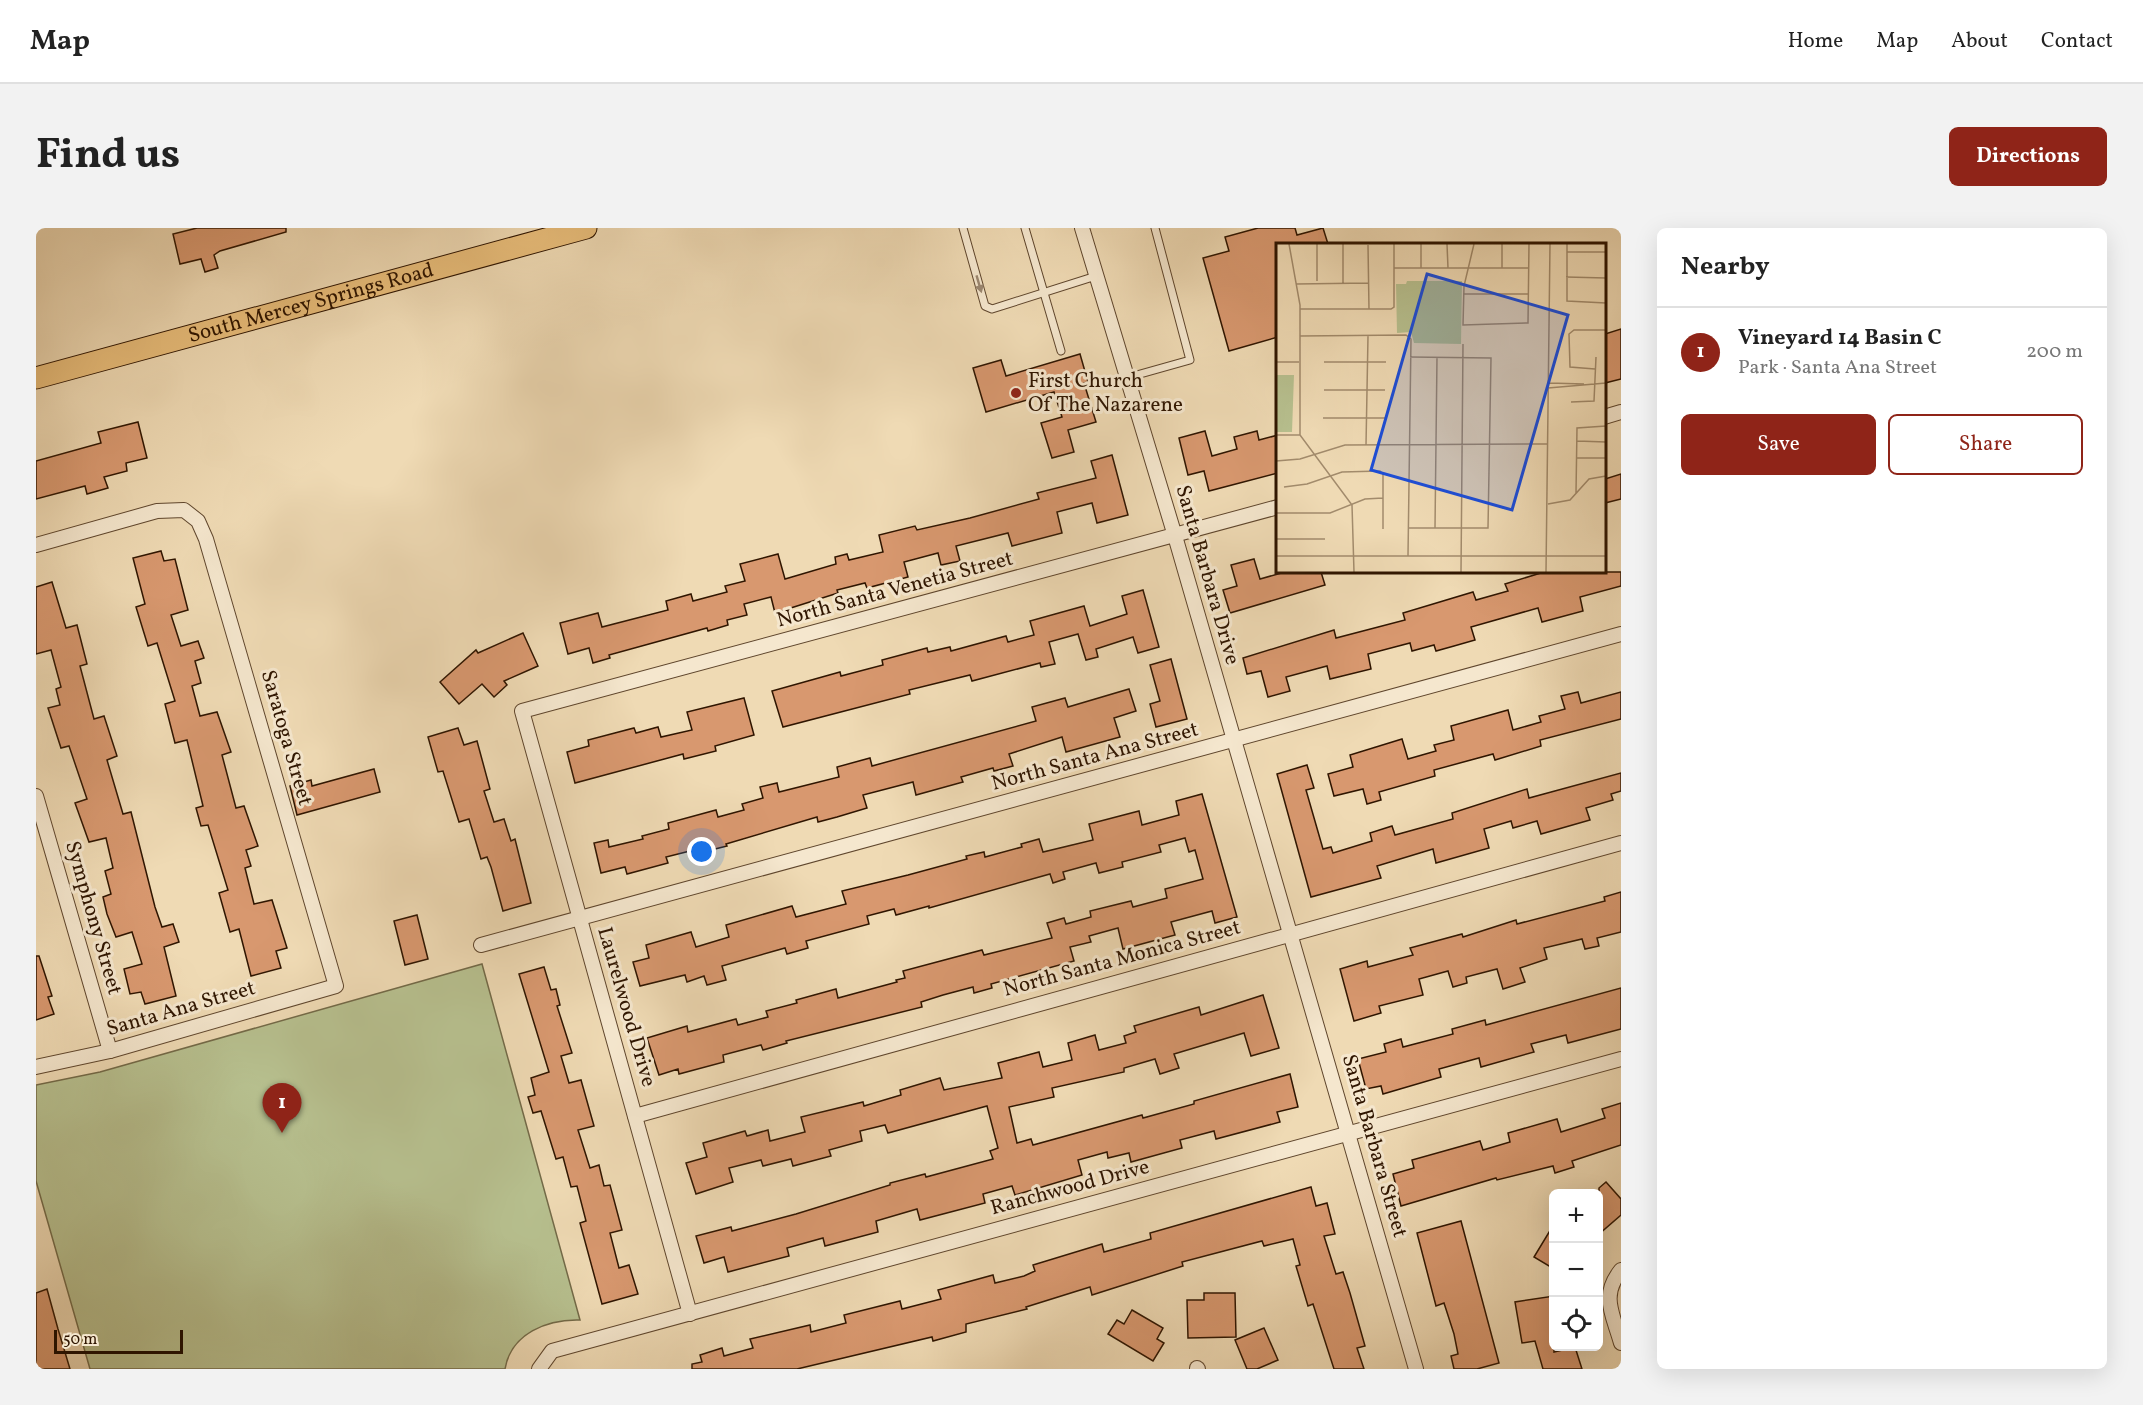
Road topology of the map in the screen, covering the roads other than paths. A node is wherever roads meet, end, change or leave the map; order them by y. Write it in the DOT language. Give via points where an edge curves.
graph roads {
  1 [pos="586,228"];
  2 [pos="963,228"];
  3 [pos="1025,228"];
  4 [pos="1082,228"];
  5 [pos="1155,228"];
  6 [pos="1096,276"];
  7 [pos="1044,292"];
  8 [pos="1061,351"];
  9 [pos="36,378"];
  10 [pos="1126,378"];
  11 [pos="1621,412"];
  12 [pos="1606,417"];
  13 [pos="1276,508"];
  14 [pos="1175,536"];
  15 [pos="36,545"];
  16 [pos="1621,634"];
  17 [pos="522,711"];
  18 [pos="1234,741"];
  19 [pos="36,796"];
  20 [pos="1621,843"];
  21 [pos="579,917"];
  22 [pos="1291,935"];
  23 [pos="481,945"];
  24 [pos="336,986"];
  25 [pos="110,1052"];
  26 [pos="1621,1059"];
  27 [pos="36,1067"];
  28 [pos="635,1116"];
  29 [pos="1349,1133"];
  30 [pos="1621,1270"];
  31 [pos="690,1314"];
  32 [pos="1621,1343"];
  33 [pos="539,1369"];
  34 [pos="1416,1369"];
  1 -- 9 [label="main road, South Mercey Springs Road"];
  2 -- 7 [label="lane, one-way" via="985,306 992,309"];
  3 -- 7 [label="lane"];
  4 -- 6 [label="street, Santa Barbara Drive"];
  5 -- 10 [label="lane" via="1191,360"];
  6 -- 7 [label="lane"];
  6 -- 10 [label="street, Santa Barbara Drive"];
  7 -- 8 [label="lane"];
  10 -- 14 [label="street, Santa Barbara Drive"];
  11 -- 12 [label="street"];
  13 -- 14 [label="street, North Santa Venetia Street"];
  14 -- 17 [label="street, North Santa Venetia Street"];
  14 -- 18 [label="street, Santa Barbara Drive"];
  15 -- 24 [label="street, Saratoga Street" via="157,512 184,510 198,521"];
  16 -- 18 [label="street, North Santa Ana Street"];
  17 -- 21 [label="street, Laurelwood Drive"];
  18 -- 21 [label="street, North Santa Ana Street"];
  18 -- 22 [label="street, Santa Barbara Drive"];
  19 -- 25 [label="street, Symphony Street"];
  20 -- 22 [label="street, North Santa Monica Street"];
  21 -- 23 [label="street"];
  21 -- 28 [label="street, Laurelwood Drive"];
  22 -- 28 [label="street, North Santa Monica Street"];
  22 -- 29 [label="street, Santa Barbara Street"];
  24 -- 25 [label="street, Santa Ana Street"];
  25 -- 27 [label="street, Santa Ana Street"];
  26 -- 29 [label="street, Ranchwood Drive"];
  28 -- 31 [label="street, Laurelwood Drive"];
  29 -- 31 [label="street, Ranchwood Drive"];
  29 -- 34 [label="street, Santa Barbara Street"];
  30 -- 32 [label="street" via="1611,1282 1608,1300"];
  31 -- 33 [label="street, Ranchwood Drive" via="552,1351"];
}
